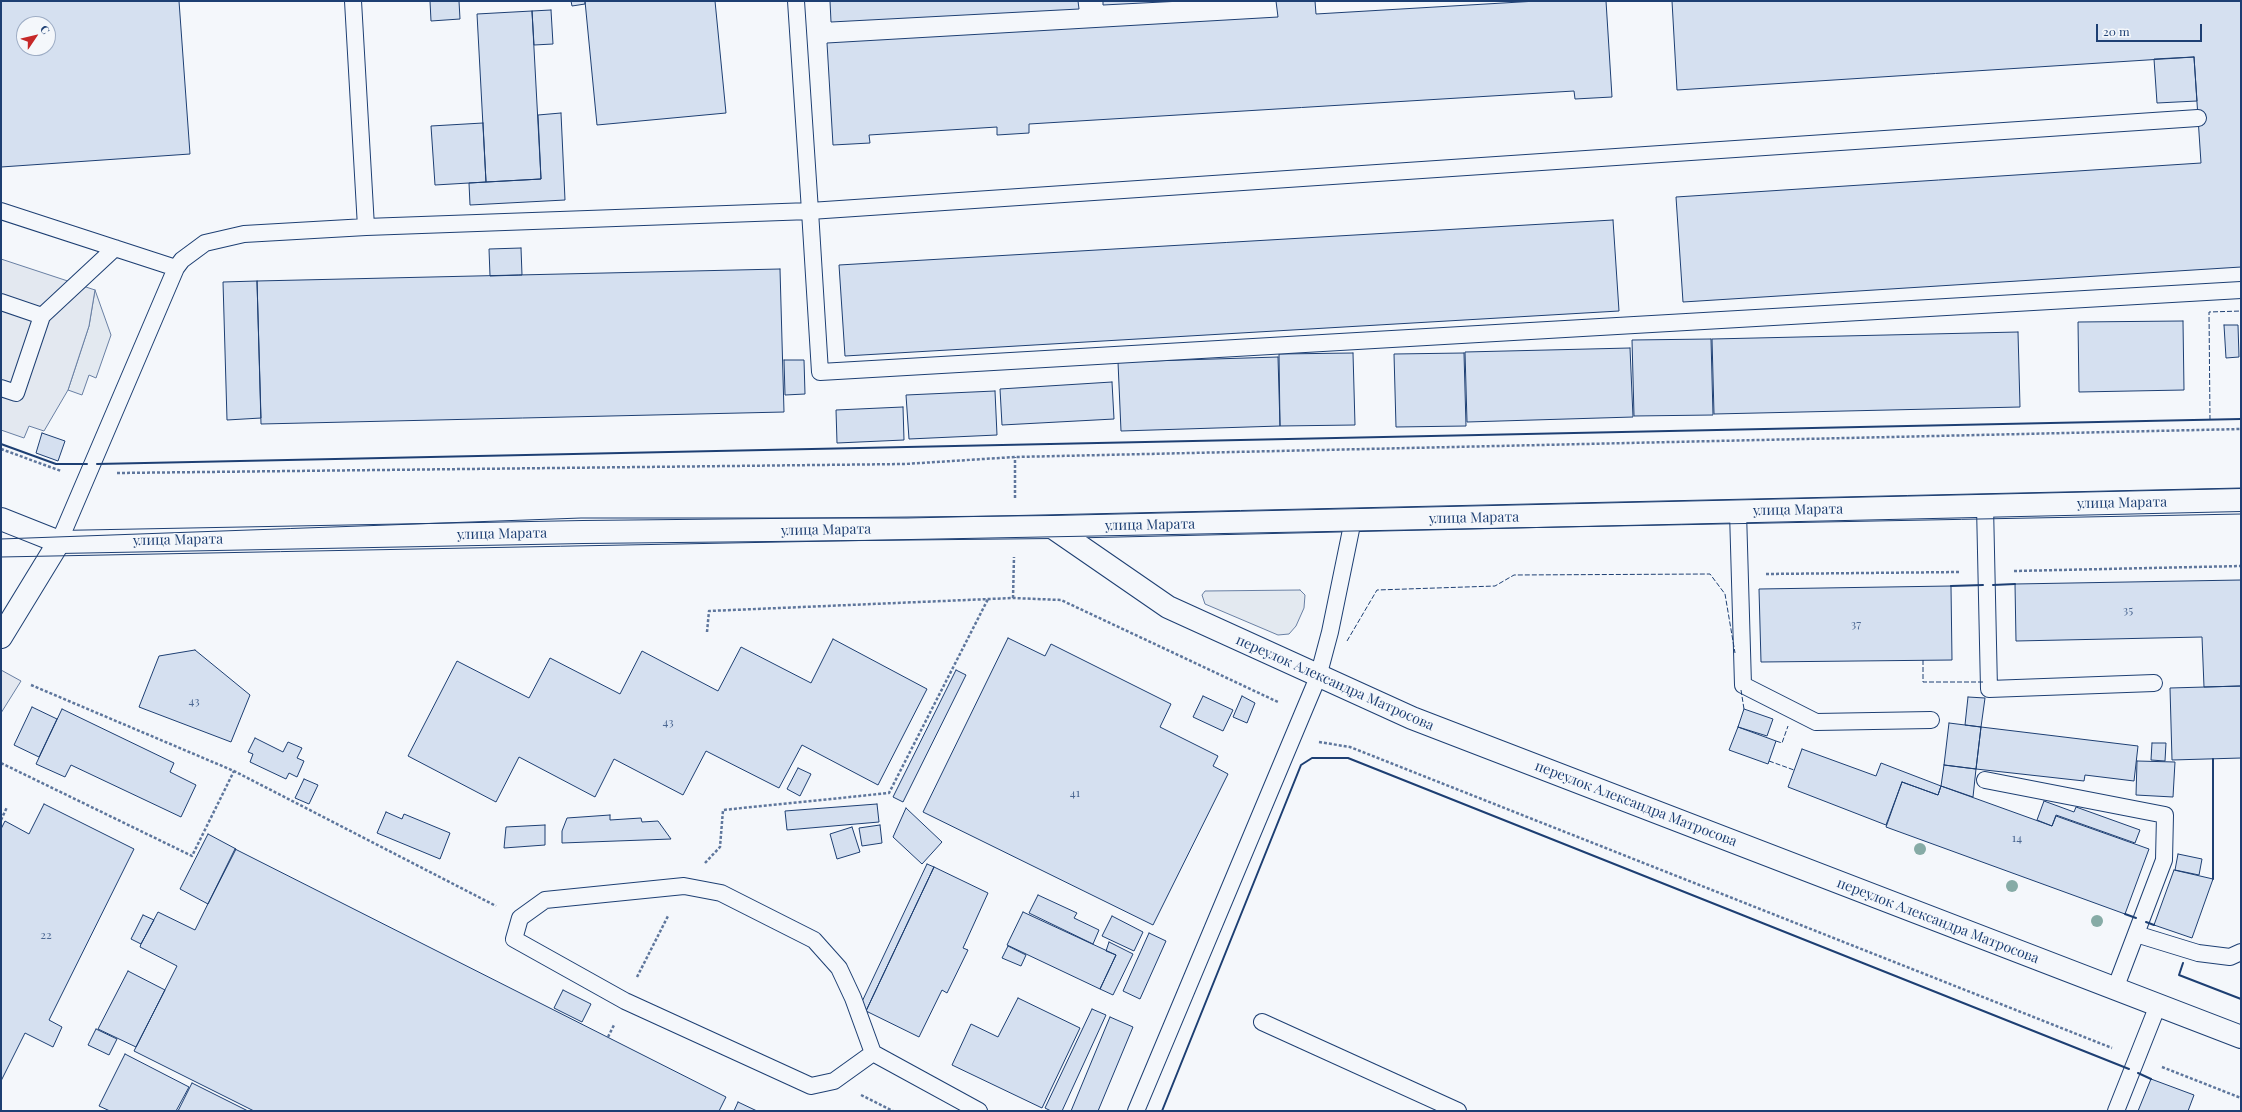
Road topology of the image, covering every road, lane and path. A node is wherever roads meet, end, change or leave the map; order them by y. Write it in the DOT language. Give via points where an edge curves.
graph roads {
  1 [pos="353,1"];
  2 [pos="796,1"];
  3 [pos="2198,118"];
  4 [pos="1,211"];
  5 [pos="810,211"];
  6 [pos="366,227"];
  7 [pos="114,248"];
  8 [pos="176,268"];
  9 [pos="2241,290"];
  10 [pos="1,302"];
  11 [pos="42,316"];
  12 [pos="1,388"];
  13 [pos="2241,429"];
  14 [pos="1,449"];
  15 [pos="89,473"];
  16 [pos="2241,500"];
  17 [pos="1985,506"];
  18 [pos="1738,512"];
  19 [pos="1,519"];
  20 [pos="1353,520"];
  21 [pos="1052,527"];
  22 [pos="59,542"];
  23 [pos="988,599"];
  24 [pos="707,632"];
  25 [pos="1,637"];
  26 [pos="1318,677"];
  27 [pos="2154,683"];
  28 [pos="31,686"];
  29 [pos="1303,714"];
  30 [pos="1931,720"];
  31 [pos="1316,742"];
  32 [pos="1,763"];
  33 [pos="234,771"];
  34 [pos="1985,780"];
  35 [pos="8,807"];
  36 [pos="1,820"];
  37 [pos="684,886"];
  38 [pos="520,918"];
  39 [pos="2136,934"];
  40 [pos="2241,952"];
  41 [pos="629,975"];
  42 [pos="636,978"];
  43 [pos="643,982"];
  44 [pos="2115,989"];
  45 [pos="625,1001"];
  46 [pos="2158,1005"];
  47 [pos="1262,1022"];
  48 [pos="608,1037"];
  49 [pos="2241,1037"];
  50 [pos="873,1053"];
  51 [pos="2137,1058"];
  52 [pos="834,1081"];
  53 [pos="2241,1098"];
  54 [pos="893,1111"];
  55 [pos="979,1111"];
  56 [pos="1136,1111"];
  57 [pos="1458,1111"];
  58 [pos="2116,1111"];
  1 -- 6 [label="lane"];
  2 -- 5 [label="lane"];
  3 -- 5 [label="lane"];
  4 -- 7 [label="lane"];
  5 -- 6 [label="lane"];
  5 -- 9 [label="lane" via="820,372"];
  6 -- 8 [label="lane" via="224,237 194,250"];
  7 -- 8 [label="lane"];
  7 -- 11 [label="lane"];
  8 -- 15 [label="lane"];
  10 -- 11 [label="lane"];
  11 -- 12 [label="lane" via="16,393"];
  13 -- 15 [label="path" via="1015,457 904,464"];
  14 -- 15 [label="path" via="70,474"];
  15 -- 22 [label="lane"];
  16 -- 17 [label="street, улица Марата"];
  17 -- 18 [label="street, улица Марата"];
  17 -- 27 [label="lane" via="1989,689"];
  18 -- 20 [label="street, улица Марата"];
  18 -- 30 [label="lane" via="1743,685 1816,722"];
  19 -- 22 [label="street"];
  20 -- 21 [label="street, улица Марата"];
  20 -- 26 [label="lane"];
  21 -- 22 [label="street, улица Марата" via="575,532"];
  21 -- 26 [label="street, переулок Александра Матросова" via="1168,607"];
  22 -- 25 [label="street"];
  23 -- 24 [label="path" via="709,611"];
  23 -- 29 [label="path" via="1062,600"];
  23 -- 37 [label="path" via="889,793 723,810 720,847"];
  26 -- 29 [label="lane"];
  26 -- 44 [label="street, переулок Александра Матросова" via="1412,718"];
  28 -- 33 [label="path"];
  29 -- 56 [label="lane"];
  31 -- 51 [label="path" via="1350,747"];
  32 -- 33 [label="path" via="192,856"];
  33 -- 38 [label="path"];
  34 -- 39 [label="lane" via="2165,815 2164,860"];
  35 -- 36 [label="path"];
  37 -- 38 [label="lane" via="545,900"];
  37 -- 42 [label="path"];
  37 -- 50 [label="lane" via="721,893 814,940 839,968"];
  38 -- 45 [label="lane" via="514,939"];
  39 -- 40 [label="lane" via="2198,953 2230,957"];
  39 -- 44 [label="lane"];
  41 -- 42 [label="path"];
  42 -- 43 [label="path"];
  44 -- 46 [label="street, переулок Александра Матросова"];
  45 -- 48 [label="path"];
  45 -- 52 [label="lane" via="811,1086"];
  46 -- 49 [label="street, переулок Александра Матросова"];
  46 -- 51 [label="lane"];
  47 -- 57 [label="lane"];
  50 -- 52 [label="lane"];
  50 -- 55 [label="lane"];
  51 -- 53 [label="path"];
  51 -- 58 [label="lane"];
  52 -- 54 [label="path"];
}
